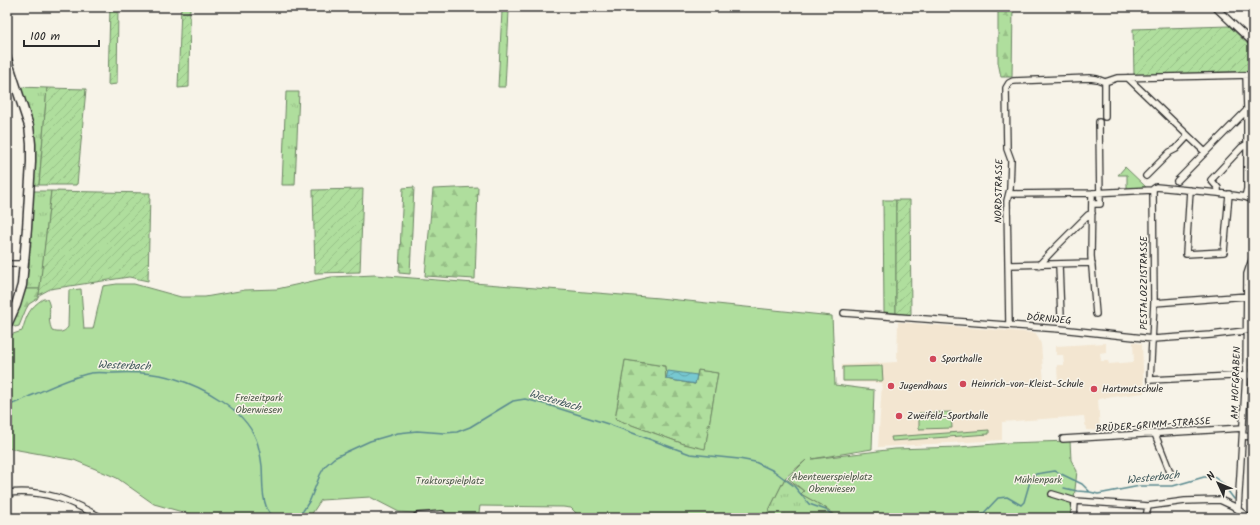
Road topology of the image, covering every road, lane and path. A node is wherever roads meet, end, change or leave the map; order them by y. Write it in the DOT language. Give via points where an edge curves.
graph roads {
  1 [pos="1216,7"];
  2 [pos="1253,43"];
  3 [pos="7,59"];
  4 [pos="1246,75"];
  5 [pos="1253,75"];
  6 [pos="1128,78"];
  7 [pos="1105,82"];
  8 [pos="1247,110"];
  9 [pos="1105,116"];
  10 [pos="1099,122"];
  11 [pos="1188,136"];
  12 [pos="1247,144"];
  13 [pos="1205,152"];
  14 [pos="1146,176"];
  15 [pos="1177,181"];
  16 [pos="1154,189"];
  17 [pos="1190,190"];
  18 [pos="1100,192"];
  19 [pos="1092,193"];
  20 [pos="1218,193"];
  21 [pos="1009,194"];
  22 [pos="1229,194"];
  23 [pos="1245,197"];
  24 [pos="1253,200"];
  25 [pos="1092,204"];
  26 [pos="1092,213"];
  27 [pos="1253,258"];
  28 [pos="1092,263"];
  29 [pos="7,264"];
  30 [pos="24,264"];
  31 [pos="1008,265"];
  32 [pos="1040,265"];
  33 [pos="1059,265"];
  34 [pos="1248,296"];
  35 [pos="1154,303"];
  36 [pos="844,313"];
  37 [pos="1096,314"];
  38 [pos="1061,317"];
  39 [pos="7,325"];
  40 [pos="1008,325"];
  41 [pos="1250,330"];
  42 [pos="1153,339"];
  43 [pos="1246,374"];
  44 [pos="1253,375"];
  45 [pos="1243,428"];
  46 [pos="1155,434"];
  47 [pos="1243,436"];
  48 [pos="1253,437"];
  49 [pos="1063,439"];
  50 [pos="1172,477"];
  51 [pos="7,493"];
  52 [pos="1052,494"];
  53 [pos="1075,502"];
  54 [pos="1238,504"];
  55 [pos="1148,506"];
  56 [pos="442,516"];
  57 [pos="102,518"];
  58 [pos="417,518"];
  59 [pos="1074,518"];
  60 [pos="1146,518"];
  61 [pos="1249,518"];
  1 -- 2 [label="street"];
  3 -- 30 [label="main road" via="25,111 31,144"];
  4 -- 5 [label="street"];
  4 -- 6 [label="street"];
  4 -- 8 [label="street"];
  6 -- 7 [label="street"];
  6 -- 11 [label="street"];
  7 -- 9 [label="street"];
  7 -- 21 [label="street, NORDSTRASSE" via="1090,78 1009,83 1006,88"];
  8 -- 12 [label="street"];
  8 -- 13 [label="street"];
  10 -- 18 [label="street"];
  11 -- 13 [label="street"];
  11 -- 14 [label="street"];
  12 -- 20 [label="street" via="1211,180 1218,188"];
  12 -- 23 [label="street"];
  13 -- 15 [label="street"];
  16 -- 17 [label="street"];
  16 -- 18 [label="street"];
  16 -- 35 [label="street, PESTALOZZISTRASSE"];
  17 -- 20 [label="street"];
  17 -- 22 [label="street" via="1186,254 1224,252"];
  18 -- 19 [label="street"];
  18 -- 25 [label="street" via="1100,204"];
  19 -- 21 [label="street"];
  19 -- 25 [label="street"];
  20 -- 22 [label="street"];
  21 -- 31 [label="street, NORDSTRASSE"];
  22 -- 23 [label="street"];
  23 -- 24 [label="street"];
  25 -- 26 [label="street"];
  26 -- 28 [label="street"];
  26 -- 32 [label="street"];
  27 -- 34 [label="street, AM HOFGRABEN" via="1247,274"];
  28 -- 33 [label="street"];
  28 -- 37 [label="street"];
  29 -- 30 [label="street"];
  30 -- 39 [label="main road" via="22,285"];
  31 -- 32 [label="street"];
  31 -- 40 [label="street, NORDSTRASSE"];
  32 -- 33 [label="street"];
  33 -- 38 [label="street"];
  34 -- 35 [label="street"];
  34 -- 41 [label="street, AM HOFGRABEN"];
  35 -- 42 [label="street, PESTALOZZISTRASSE"];
  36 -- 40 [label="street, DÖRNWEG"];
  40 -- 42 [label="street, DÖRNWEG"];
  41 -- 42 [label="street, DÖRNWEG"];
  41 -- 43 [label="street, AM HOFGRABEN"];
  42 -- 43 [label="street, PESTALOZZISTRASSE" via="1150,380"];
  43 -- 44 [label="street"];
  43 -- 45 [label="street, AM HOFGRABEN"];
  45 -- 46 [label="street, BRÜDER-GRIMM-STRASSE"];
  45 -- 47 [label="street, AM HOFGRABEN"];
  46 -- 49 [label="street, BRÜDER-GRIMM-STRASSE"];
  46 -- 50 [label="street"];
  47 -- 48 [label="street"];
  47 -- 54 [label="street, AM HOFGRABEN"];
  51 -- 57 [label="street" via="29,492 62,498"];
  52 -- 53 [label="street"];
  53 -- 55 [label="street"];
  53 -- 59 [label="street"];
  54 -- 55 [label="street" via="1220,500"];
  54 -- 61 [label="street"];
  55 -- 60 [label="street"];
  56 -- 58 [label="street"];
}
